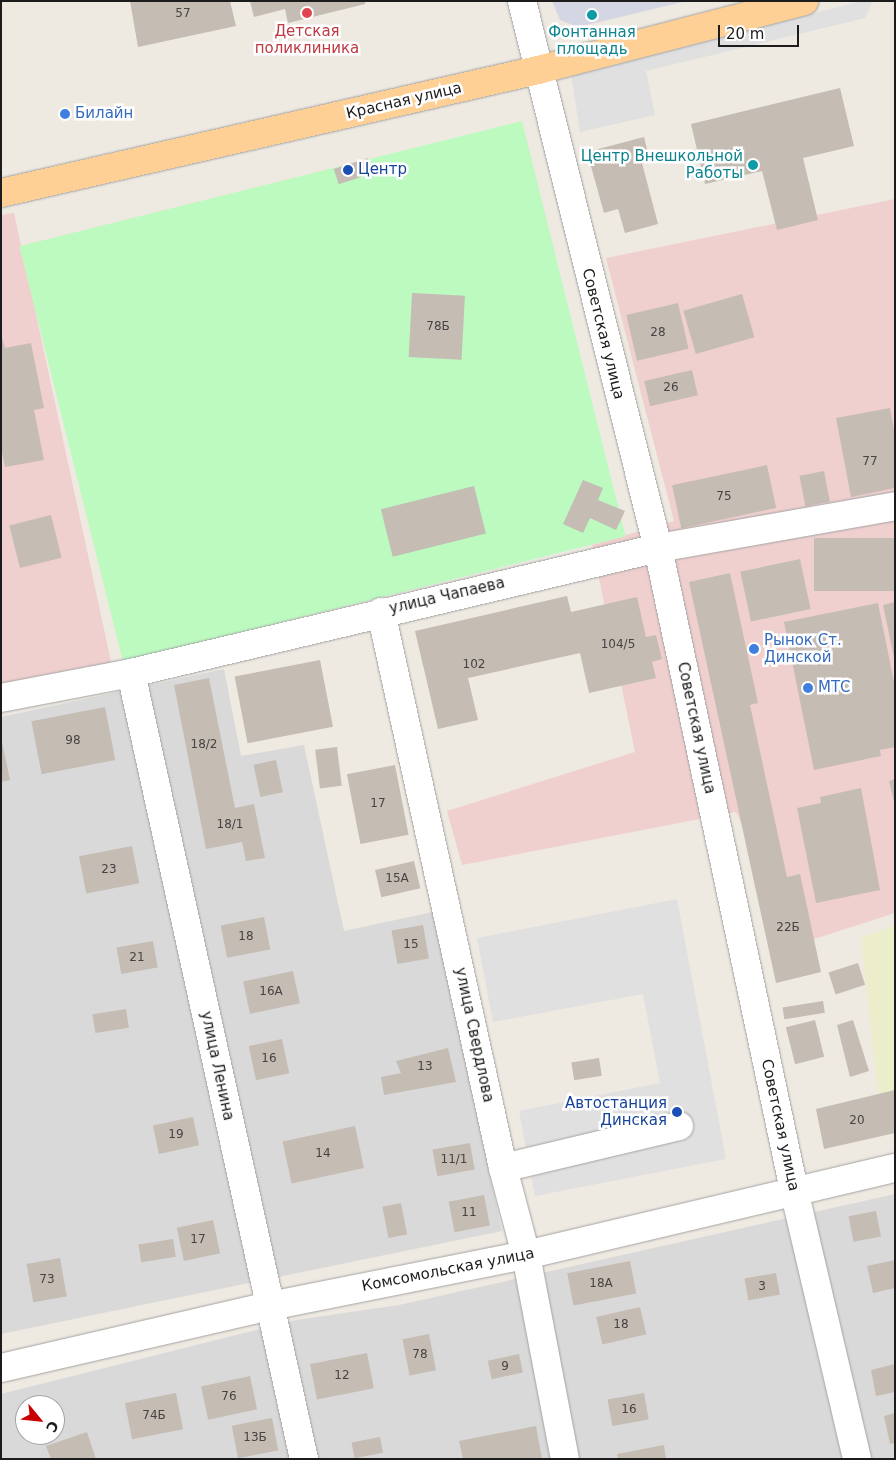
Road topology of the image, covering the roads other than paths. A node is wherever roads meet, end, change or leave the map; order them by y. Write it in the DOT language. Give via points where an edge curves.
graph roads {
  1 [pos="522,1"];
  2 [pos="804,1"];
  3 [pos="538,70"];
  4 [pos="1,193"];
  5 [pos="895,506"];
  6 [pos="658,548"];
  7 [pos="381,612"];
  8 [pos="131,673"];
  9 [pos="1,698"];
  10 [pos="679,1126"];
  11 [pos="503,1168"];
  12 [pos="895,1168"];
  13 [pos="794,1190"];
  14 [pos="526,1255"];
  15 [pos="270,1306"];
  16 [pos="1,1368"];
  17 [pos="304,1459"];
  18 [pos="565,1459"];
  19 [pos="857,1459"];
  1 -- 3 [label="street, Советская улица"];
  2 -- 3 [label="main road, Красная улица"];
  3 -- 4 [label="main road, Красная улица"];
  3 -- 6 [label="street, Советская улица"];
  5 -- 6 [label="street, улица Чапаева"];
  6 -- 7 [label="street, улица Чапаева"];
  6 -- 13 [label="street, Советская улица"];
  7 -- 8 [label="street, улица Чапаева"];
  7 -- 11 [label="street, улица Свердлова"];
  8 -- 9 [label="street, улица Чапаева"];
  8 -- 15 [label="street, улица Ленина"];
  10 -- 11 [label="street"];
  11 -- 14 [label="street, улица Свердлова"];
  12 -- 13 [label="street, Комсомольская улица"];
  13 -- 14 [label="street, Комсомольская улица"];
  13 -- 19 [label="street, Советская улица"];
  14 -- 15 [label="street, Комсомольская улица"];
  14 -- 18 [label="street, улица Свердлова"];
  15 -- 16 [label="street, Комсомольская улица"];
  15 -- 17 [label="street, улица Ленина"];
}
